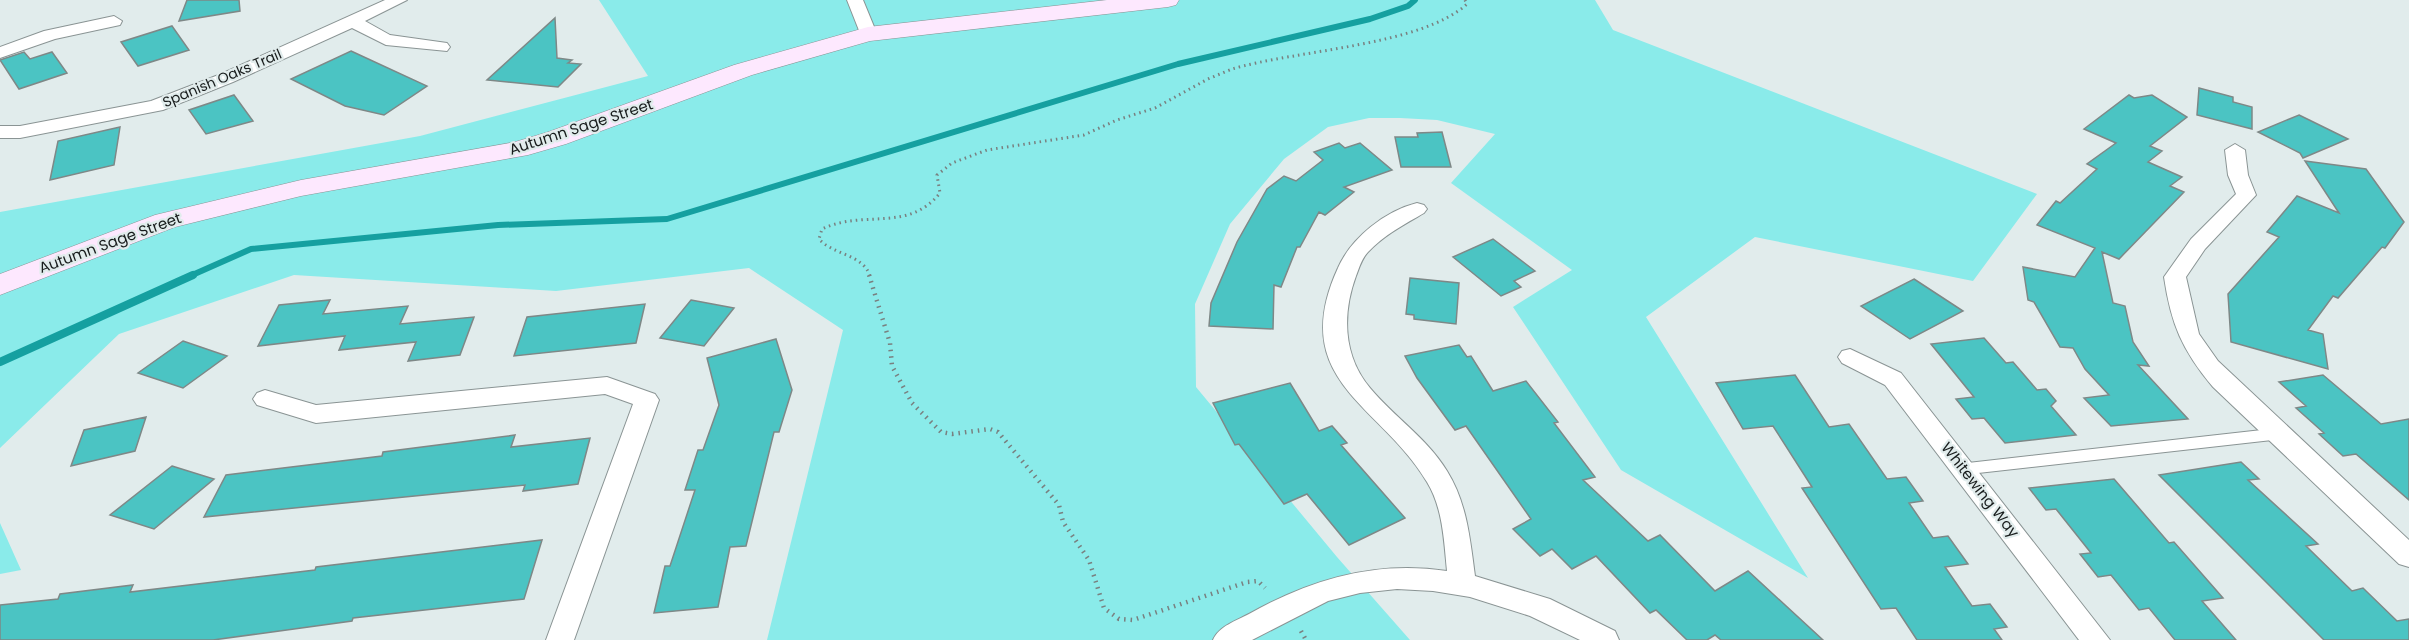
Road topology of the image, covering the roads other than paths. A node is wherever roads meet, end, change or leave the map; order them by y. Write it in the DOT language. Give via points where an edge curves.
graph roads {
  1 [pos="399,0"];
  2 [pos="855,0"];
  3 [pos="1168,0"];
  4 [pos="114,21"];
  5 [pos="354,22"];
  6 [pos="868,34"];
  7 [pos="441,46"];
  8 [pos="0,53"];
  9 [pos="0,132"];
  10 [pos="2235,150"];
  11 [pos="1417,208"];
  12 [pos="0,285"];
  13 [pos="1850,357"];
  14 [pos="265,399"];
  15 [pos="2276,434"];
  16 [pos="1963,469"];
  17 [pos="2409,556"];
  18 [pos="1463,585"];
  19 [pos="560,640"];
  20 [pos="1227,640"];
  21 [pos="1605,640"];
  22 [pos="2096,640"];
  1 -- 5 [label="street, Spanish Oaks Trail"];
  2 -- 6 [label="street"];
  3 -- 6 [label="street, Autumn Sage Street"];
  4 -- 8 [label="street" via="50,35"];
  5 -- 7 [label="street" via="386,40"];
  5 -- 9 [label="street, Spanish Oaks Trail" via="156,106 20,132"];
  6 -- 12 [label="street, Autumn Sage Street" via="743,70 518,149 278,193 165,221"];
  10 -- 15 [label="street" via="2238,175 2246,195 2198,244 2175,277 2182,320 2195,351"];
  11 -- 18 [label="street" via="1362,245 1341,285 1335,307 1334,337 1344,367 1360,392 1431,468 1445,491"];
  13 -- 16 [label="street, Whitewing Way" via="1893,379"];
  14 -- 19 [label="street" via="316,414 607,385 647,400"];
  15 -- 16 [label="lane"];
  15 -- 17 [label="street"];
  16 -- 22 [label="street, Whitewing Way"];
  18 -- 20 [label="street" via="1409,579 1365,581 1326,590 1288,604"];
  18 -- 21 [label="street" via="1522,598"];
}
